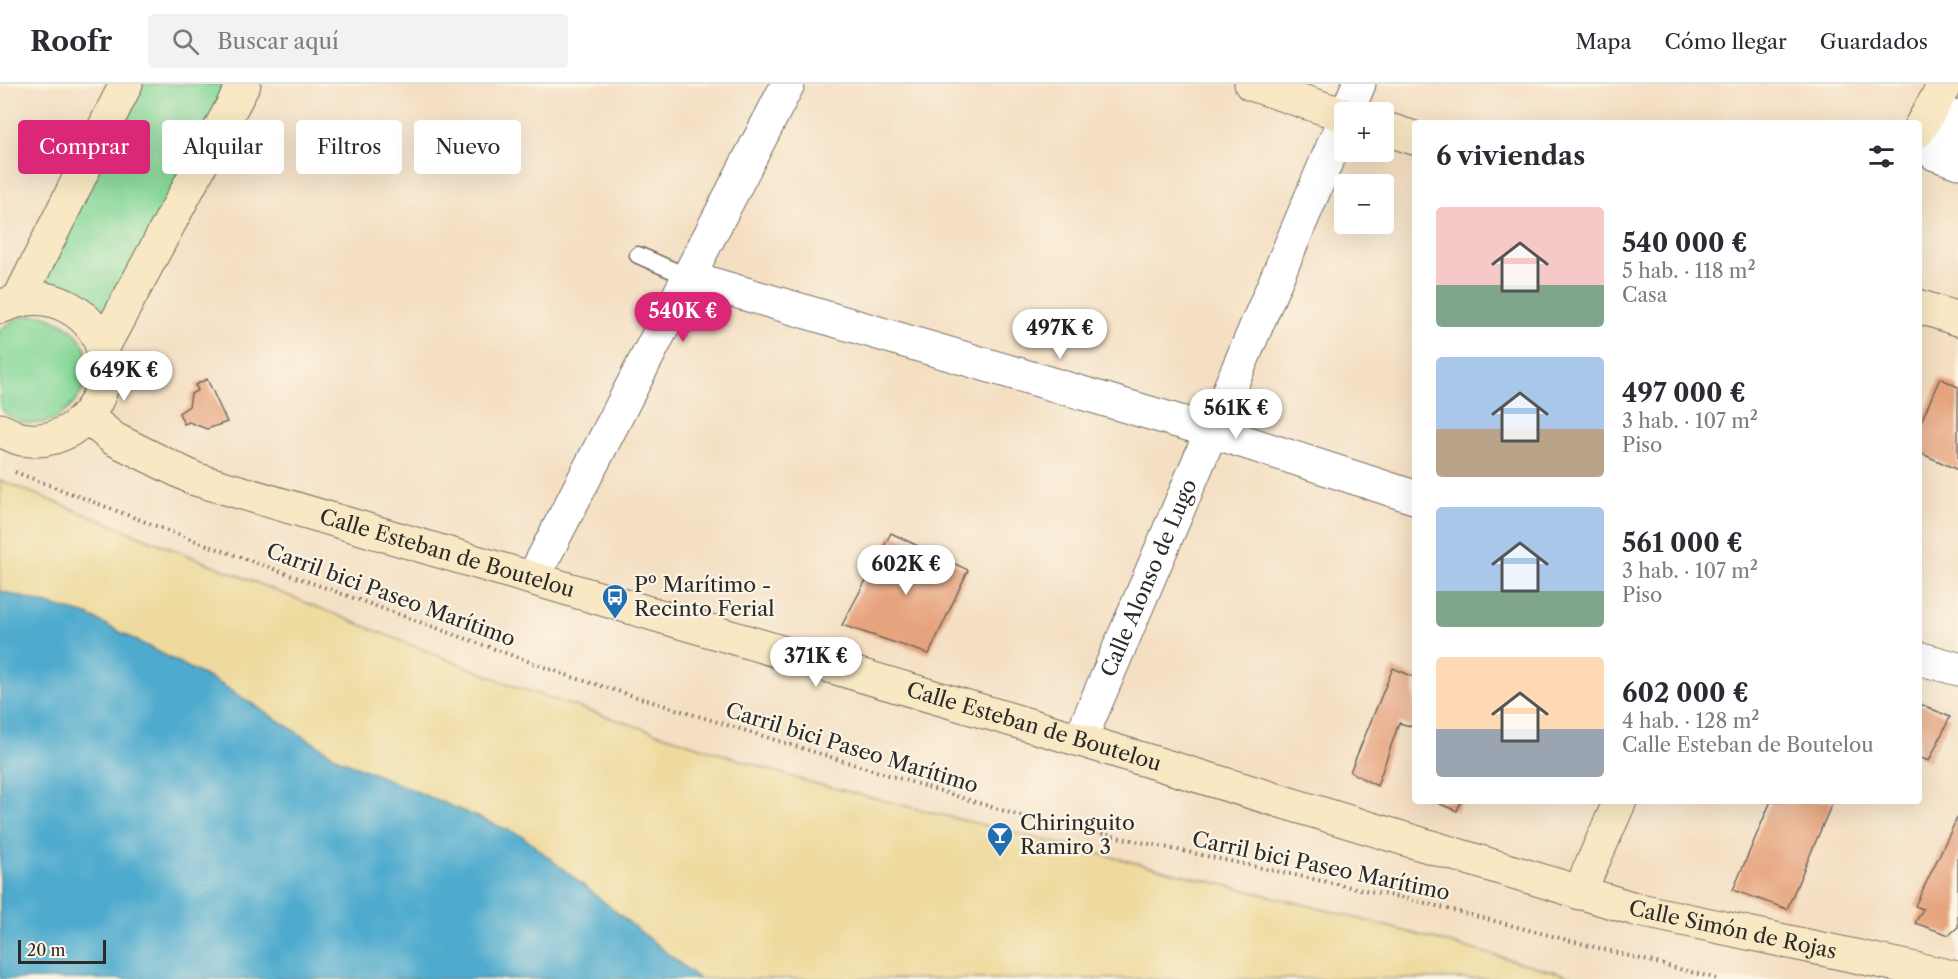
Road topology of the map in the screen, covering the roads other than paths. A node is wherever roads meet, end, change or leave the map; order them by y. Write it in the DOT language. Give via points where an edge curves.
graph roads {
  1 [pos="126,84"];
  2 [pos="244,84"];
  3 [pos="788,84"];
  4 [pos="1251,84"];
  5 [pos="1359,84"];
  6 [pos="1945,84"];
  7 [pos="1351,102"];
  8 [pos="1334,110"];
  9 [pos="1958,116"];
  10 [pos="1922,124"];
  11 [pos="1394,132"];
  12 [pos="1412,137"];
  13 [pos="1334,143"];
  14 [pos="1958,162"];
  15 [pos="638,255"];
  16 [pos="688,278"];
  17 [pos="9,303"];
  18 [pos="1922,307"];
  19 [pos="1958,319"];
  20 [pos="103,348"];
  21 [pos="87,417"];
  22 [pos="0,430"];
  23 [pos="1211,431"];
  24 [pos="1412,497"];
  25 [pos="533,578"];
  26 [pos="1922,658"];
  27 [pos="1958,669"];
  28 [pos="1080,740"];
  29 [pos="1619,804"];
  30 [pos="1580,893"];
  31 [pos="1958,978"];
  1 -- 17 [label="street"];
  2 -- 20 [label="street"];
  3 -- 16 [label="street"];
  4 -- 8 [label="street"];
  5 -- 7 [label="street"];
  6 -- 10 [label="street"];
  9 -- 14 [label="street" via="1935,154"];
  11 -- 12 [label="street"];
  13 -- 23 [label="street, Calle Alonso de Lugo"];
  15 -- 16 [label="lane"];
  16 -- 23 [label="street"];
  16 -- 25 [label="street"];
  17 -- 20 [label="street" via="50,300 79,313 93,328"];
  18 -- 19 [label="street"];
  20 -- 21 [label="street" via="104,385"];
  21 -- 22 [label="street" via="67,432 45,439 21,438"];
  21 -- 25 [label="street, Calle Esteban de Boutelou" via="114,439 195,479"];
  23 -- 24 [label="street"];
  23 -- 28 [label="street, Calle Alonso de Lugo"];
  25 -- 28 [label="street, Calle Esteban de Boutelou"];
  26 -- 27 [label="street"];
  28 -- 30 [label="street, Calle Esteban de Boutelou"];
  29 -- 30 [label="street"];
  30 -- 31 [label="street, Calle Simón de Rojas" via="1635,909"];
}
